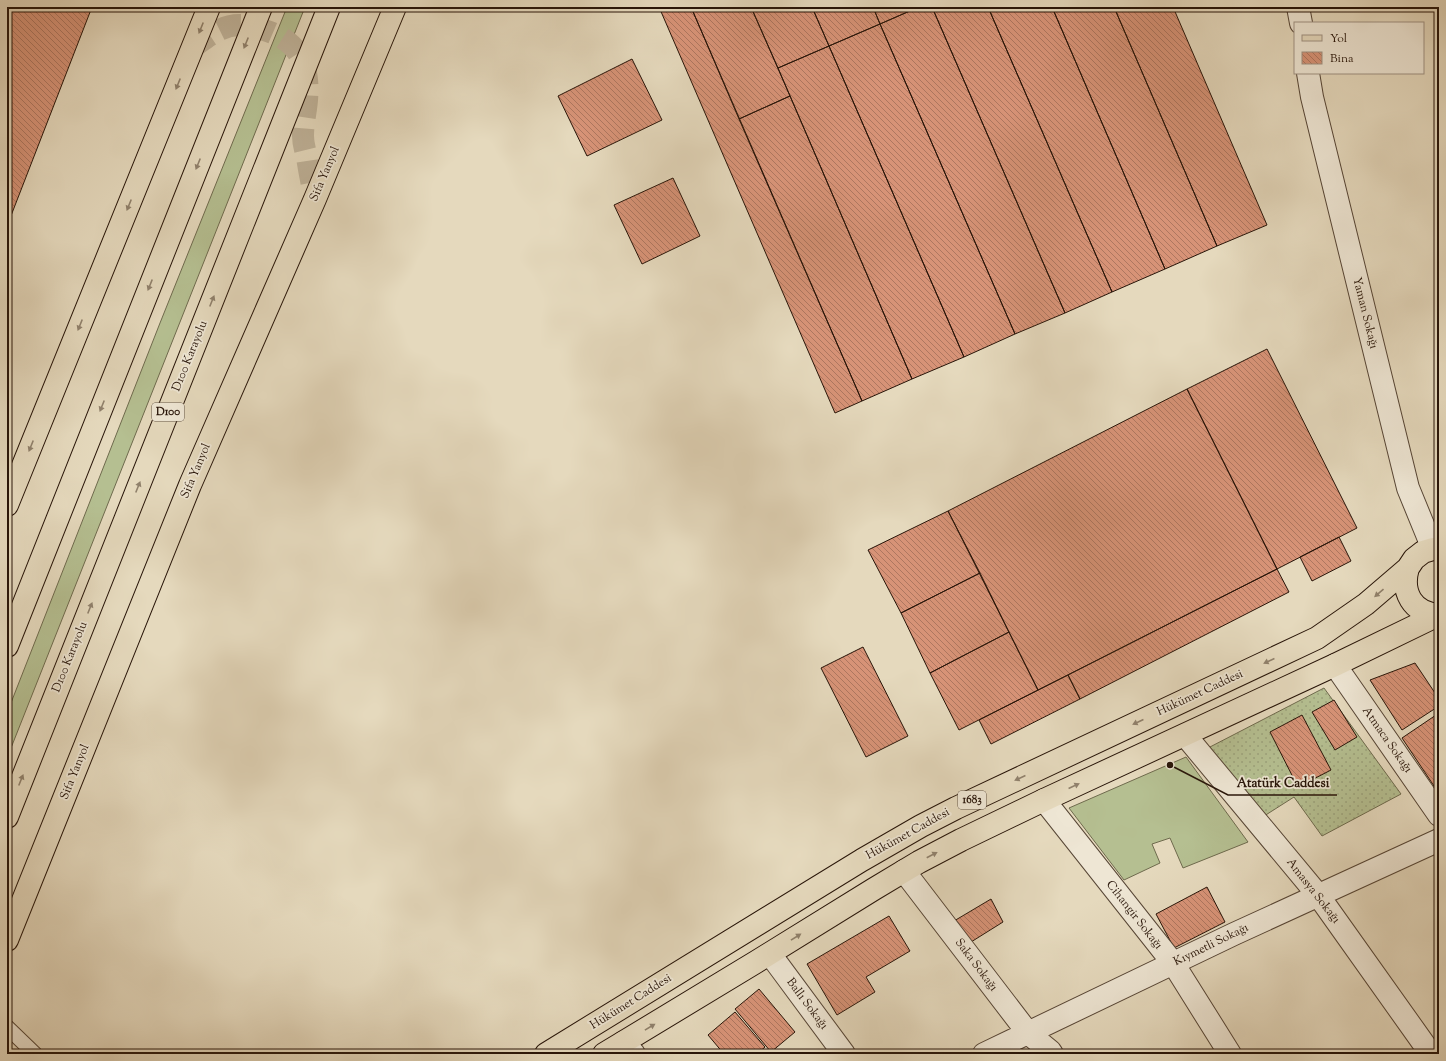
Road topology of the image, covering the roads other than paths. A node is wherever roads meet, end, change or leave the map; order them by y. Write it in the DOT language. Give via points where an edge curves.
graph roads {
  1 [pos="209,7"];
  2 [pos="261,7"];
  3 [pos="329,7"];
  4 [pos="395,7"];
  5 [pos="1298,7"];
  6 [pos="1301,22"];
  7 [pos="1308,74"];
  8 [pos="8,502"];
  9 [pos="1436,549"];
  10 [pos="1408,568"];
  11 [pos="1438,615"];
  12 [pos="7,646"];
  13 [pos="1335,665"];
  14 [pos="1185,735"];
  15 [pos="1044,800"];
  16 [pos="1439,815"];
  17 [pos="7,817"];
  18 [pos="1439,840"];
  19 [pos="904,871"];
  20 [pos="1318,895"];
  21 [pos="7,940"];
  22 [pos="770,954"];
  23 [pos="1173,963"];
  24 [pos="7,1027"];
  25 [pos="1028,1033"];
  26 [pos="629,1048"];
  27 [pos="35,1054"];
  28 [pos="546,1054"];
  29 [pos="604,1054"];
  30 [pos="844,1054"];
  31 [pos="984,1054"];
  32 [pos="1052,1054"];
  33 [pos="1230,1054"];
  34 [pos="1431,1054"];
  1 -- 8 [label="main road, one-way"];
  2 -- 12 [label="main road, one-way"];
  17 -- 3 [label="main road, D100 Karayolu / D100, one-way"];
  4 -- 21 [label="main road, Sifa Yanyol" via="315,199 190,485"];
  5 -- 6 [label="street"];
  7 -- 9 [label="street, Yaman Sokağı" via="1408,488"];
  9 -- 10 [label="main road, Hükümet Caddesi" via="1423,552 1414,558"];
  10 -- 11 [label="main road" via="1405,578 1410,599 1418,608"];
  10 -- 28 [label="main road, Hükümet Caddesi / 1683, one-way" via="1366,604 1317,638 922,826 862,860"];
  11 -- 13 [label="main road, 1683"];
  13 -- 14 [label="main road, 1683"];
  13 -- 16 [label="street, Atmaca Sokağı"];
  15 -- 14 [label="main road, 1683, one-way"];
  14 -- 20 [label="street, Amasya Sokağı"];
  19 -- 15 [label="main road, 1683, one-way"];
  15 -- 23 [label="street, Cihangir Sokağı"];
  18 -- 20 [label="street, Kıymetli Sokağı"];
  22 -- 19 [label="main road, 1683, one-way"];
  19 -- 25 [label="street, Saka Sokağı"];
  20 -- 23 [label="street, Kıymetli Sokağı"];
  20 -- 34 [label="street, Amasya Sokağı"];
  26 -- 22 [label="main road, 1683, one-way"];
  22 -- 30 [label="street, Ballı Sokağı"];
  23 -- 25 [label="street, Kıymetli Sokağı"];
  23 -- 33 [label="street, Cihangir Sokağı"];
  24 -- 27 [label="lane"];
  25 -- 31 [label="street, Kıymetli Sokağı"];
  25 -- 32 [label="street, Saka Sokağı"];
  26 -- 29 [label="main road, 1683"];
}
